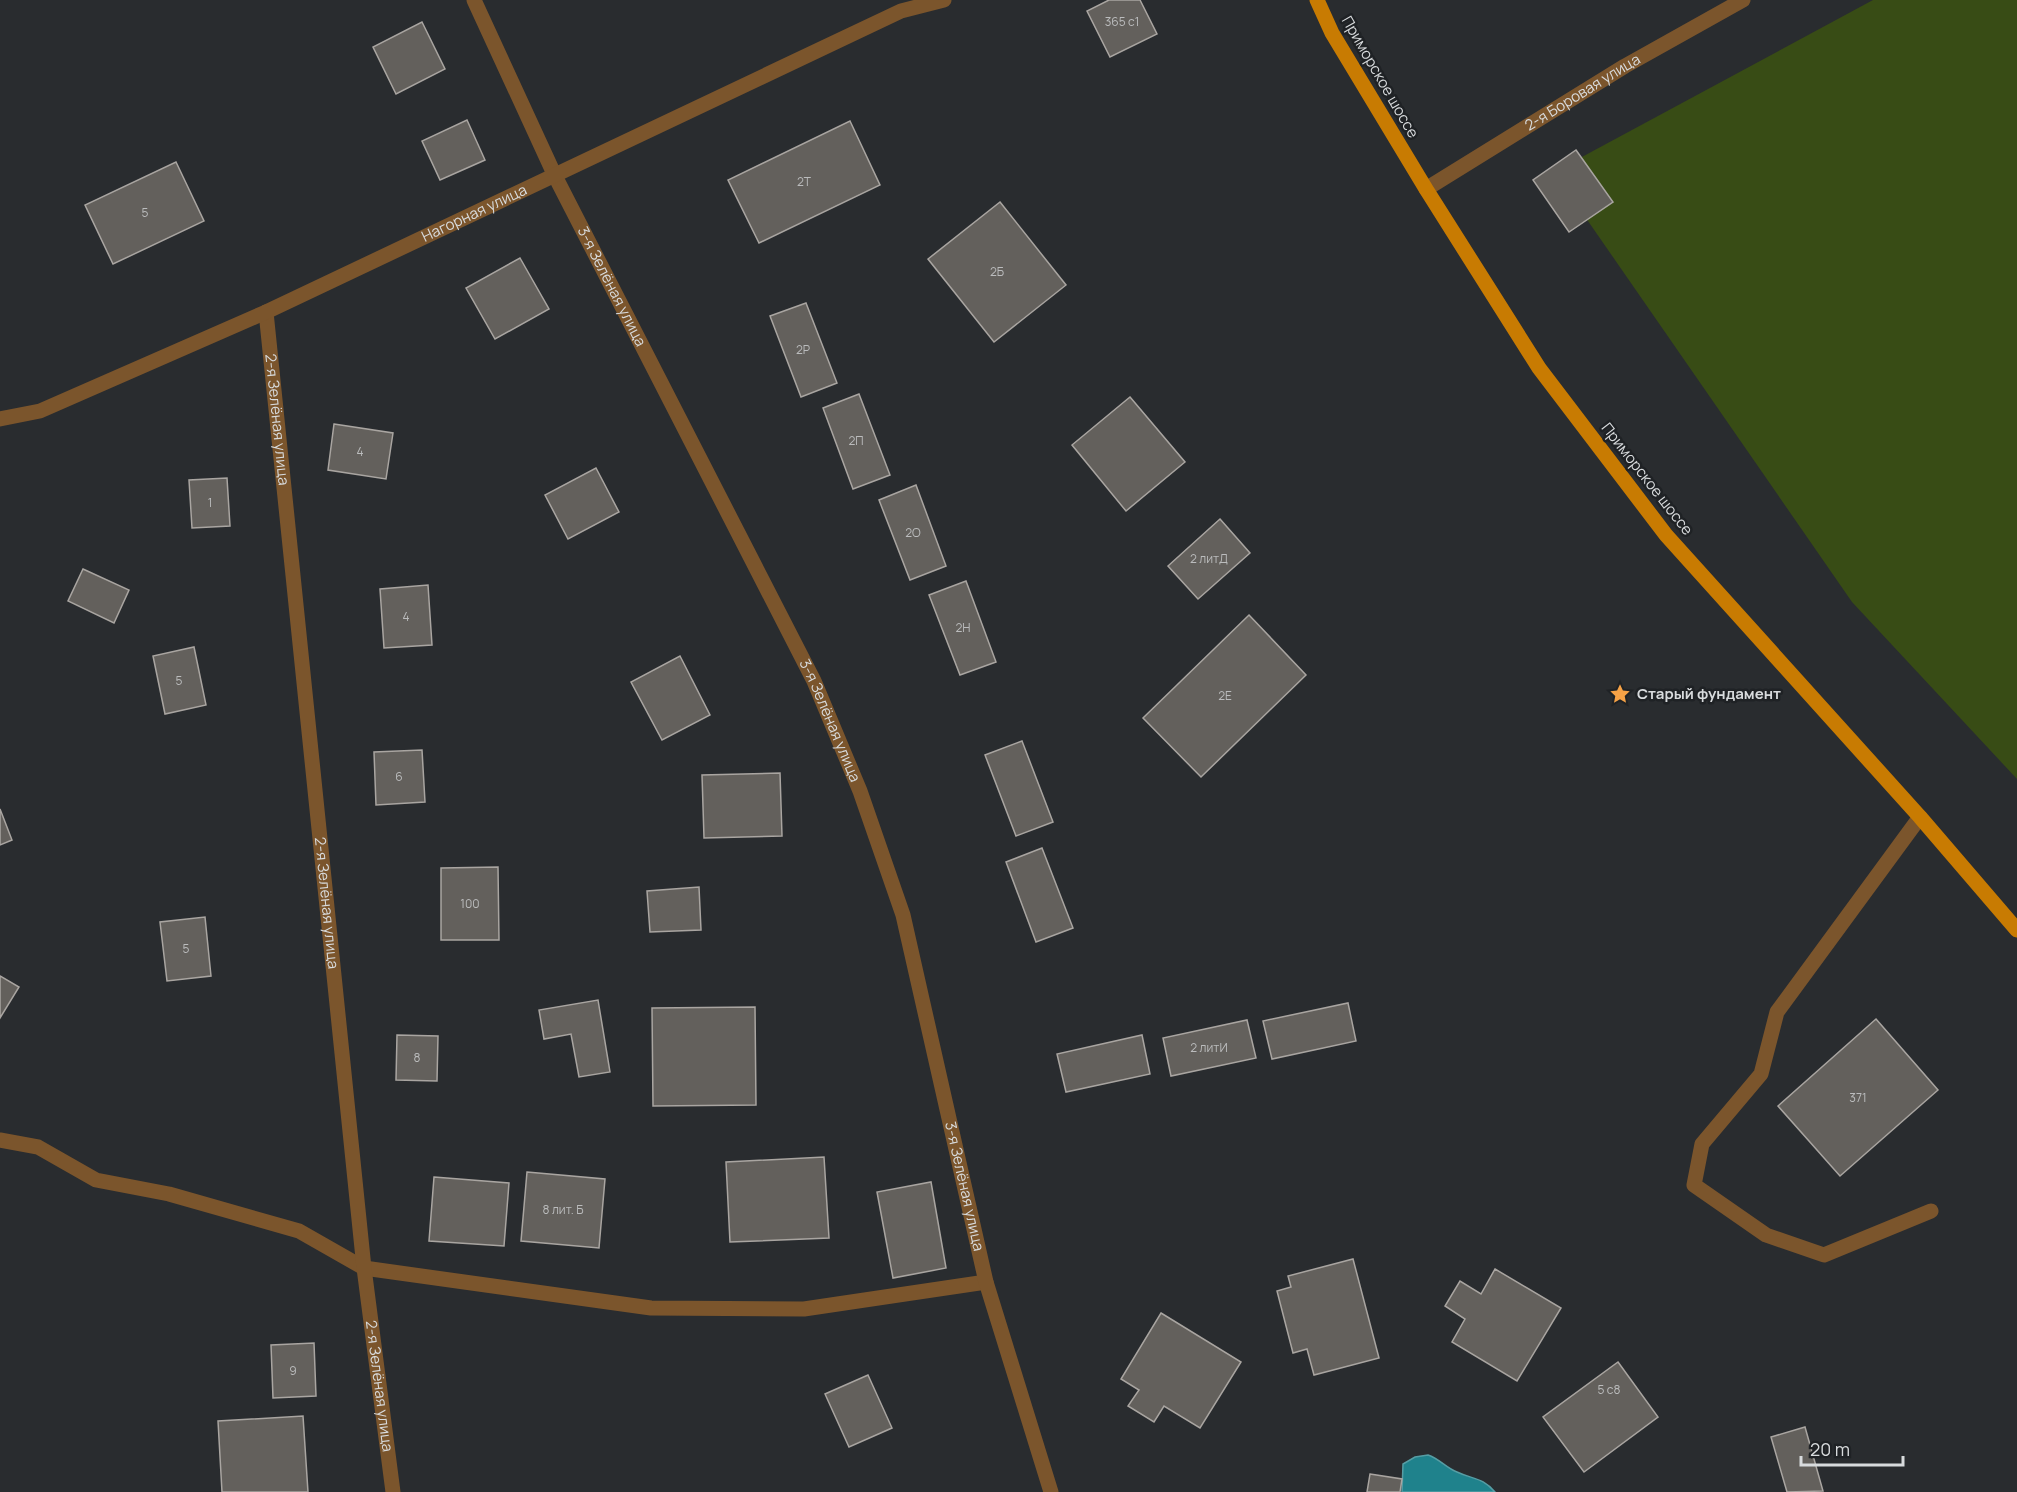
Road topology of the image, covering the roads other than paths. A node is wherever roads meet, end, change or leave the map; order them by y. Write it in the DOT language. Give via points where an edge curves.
graph roads {
  1 [pos="474,0"];
  2 [pos="944,0"];
  3 [pos="1317,0"];
  4 [pos="1743,0"];
  5 [pos="555,176"];
  6 [pos="1426,189"];
  7 [pos="266,312"];
  8 [pos="0,419"];
  9 [pos="1920,817"];
  10 [pos="2017,930"];
  11 [pos="0,1140"];
  12 [pos="1931,1211"];
  13 [pos="364,1268"];
  14 [pos="986,1282"];
  15 [pos="393,1492"];
  16 [pos="1051,1492"];
  1 -- 5 [label="street, 3-я Зелёная улица"];
  2 -- 5 [label="street, Нагорная улица" via="901,11"];
  3 -- 6 [label="main road, Приморское шоссе" via="1332,33"];
  4 -- 6 [label="street, 2-я Боровая улица" via="1626,66"];
  5 -- 7 [label="street, Нагорная улица"];
  5 -- 14 [label="street, 3-я Зелёная улица" via="814,681 860,790 903,915"];
  6 -- 9 [label="main road, Приморское шоссе" via="1539,368 1666,535"];
  7 -- 8 [label="street, Нагорная улица" via="40,411"];
  7 -- 13 [label="street, 2-я Зелёная улица"];
  9 -- 10 [label="main road, Приморское шоссе"];
  9 -- 12 [label="street" via="1777,1012 1761,1074 1702,1144 1694,1185 1766,1235 1824,1255"];
  11 -- 13 [label="street" via="38,1147 96,1180 170,1194 299,1231"];
  13 -- 14 [label="street" via="651,1308 804,1310"];
  13 -- 15 [label="street, 2-я Зелёная улица"];
  14 -- 16 [label="street, 3-я Зелёная улица"];
}
